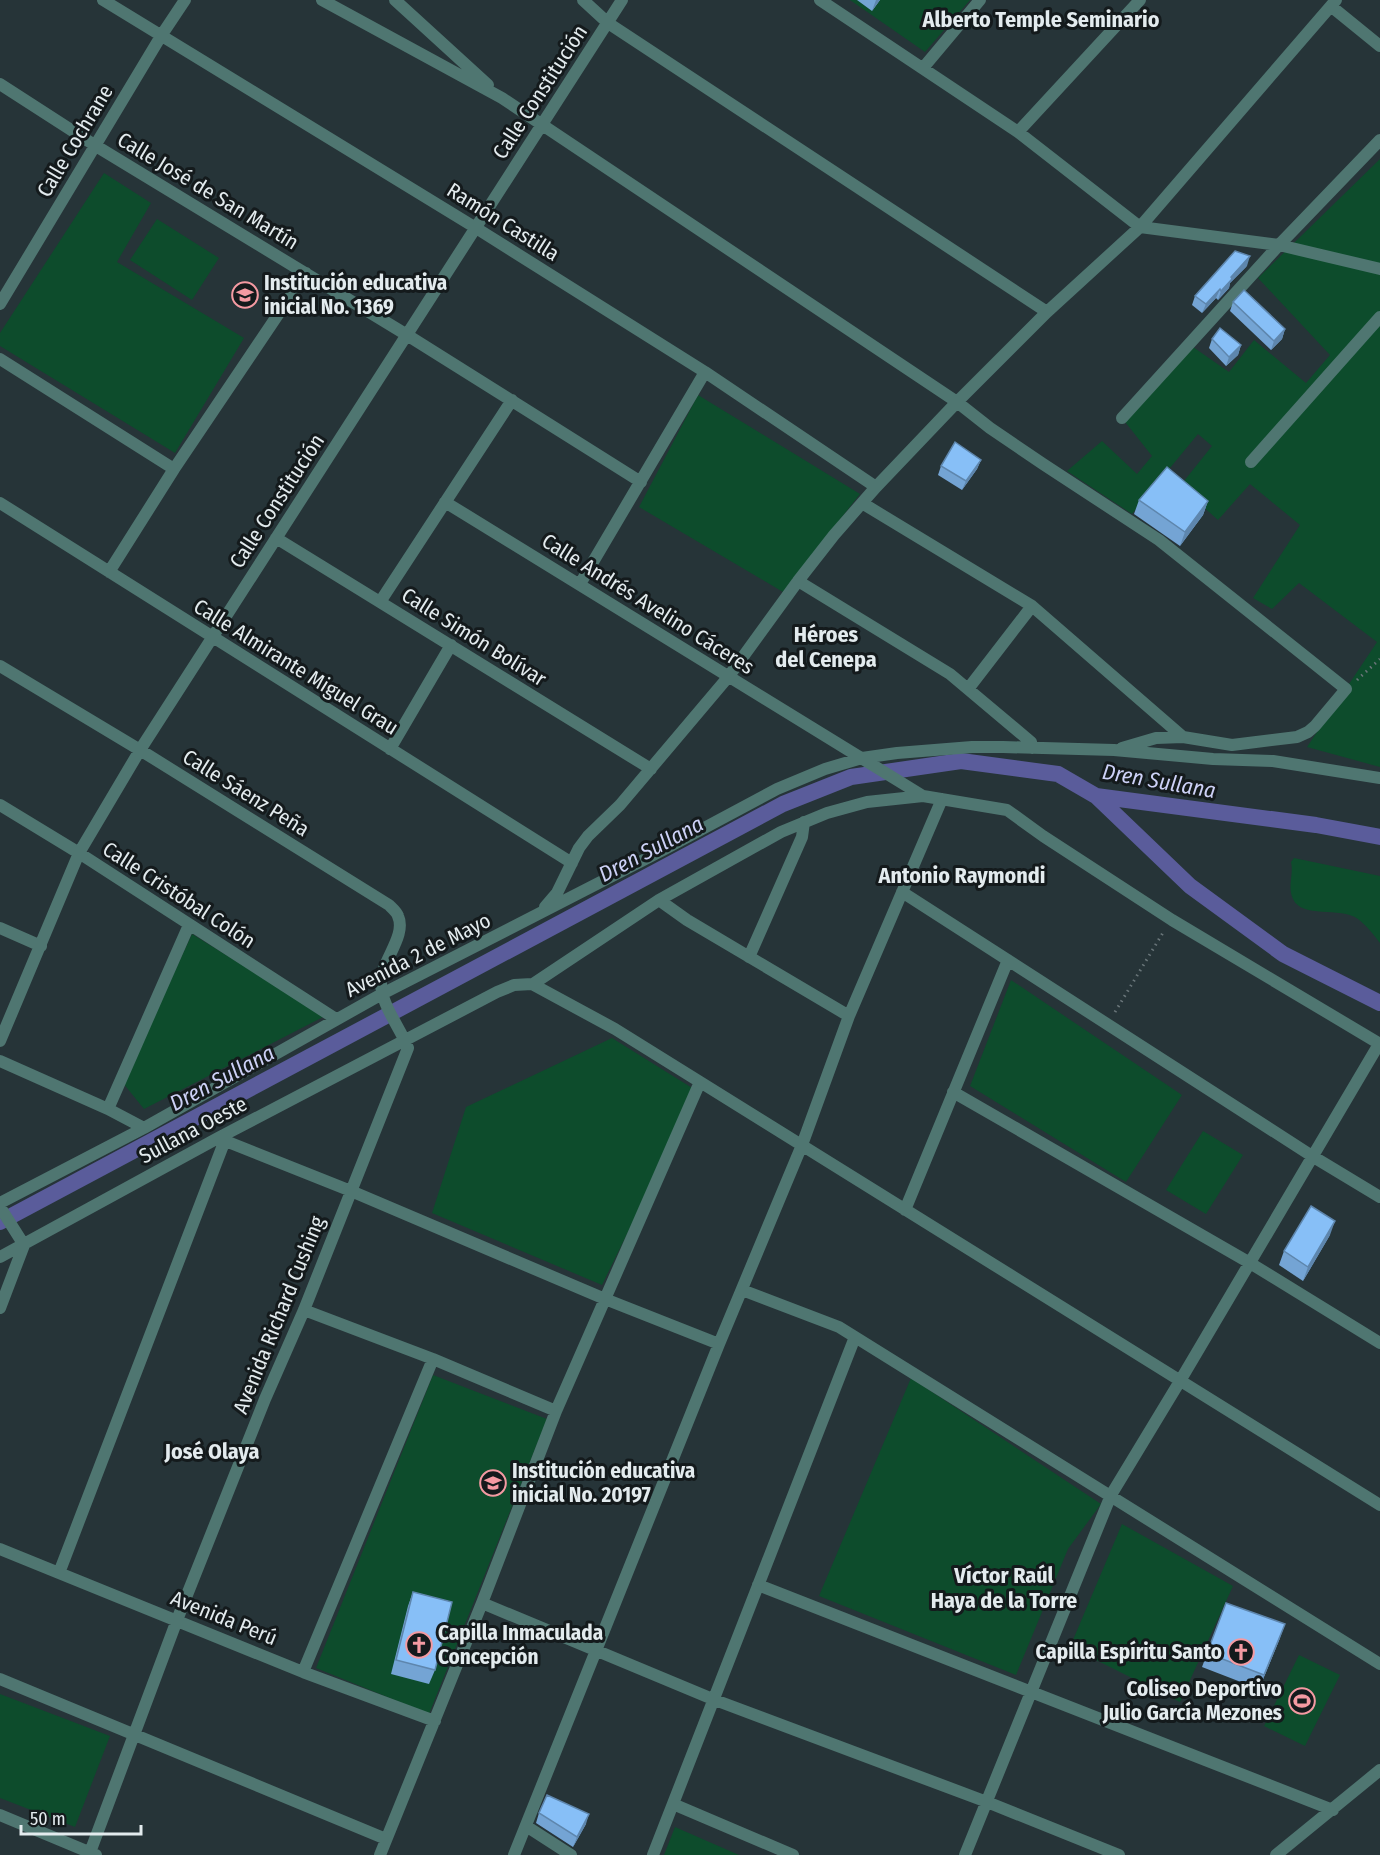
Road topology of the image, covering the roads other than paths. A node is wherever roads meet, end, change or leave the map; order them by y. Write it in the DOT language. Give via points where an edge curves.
graph roads {
  1 [pos="103,0"];
  2 [pos="185,0"];
  3 [pos="322,0"];
  4 [pos="395,0"];
  5 [pos="582,0"];
  6 [pos="622,0"];
  7 [pos="820,0"];
  8 [pos="980,0"];
  9 [pos="1140,0"];
  10 [pos="1334,3"];
  11 [pos="608,23"];
  12 [pos="161,36"];
  13 [pos="1380,46"];
  14 [pos="923,68"];
  15 [pos="0,84"];
  16 [pos="502,98"];
  17 [pos="542,126"];
  18 [pos="1018,132"];
  19 [pos="1380,140"];
  20 [pos="96,146"];
  21 [pos="1140,227"];
  22 [pos="476,228"];
  23 [pos="1279,246"];
  24 [pos="1380,269"];
  25 [pos="306,273"];
  26 [pos="0,304"];
  27 [pos="1047,312"];
  28 [pos="1380,317"];
  29 [pos="407,335"];
  30 [pos="0,359"];
  31 [pos="705,372"];
  32 [pos="512,400"];
  33 [pos="957,402"];
  34 [pos="1122,418"];
  35 [pos="1251,462"];
  36 [pos="174,469"];
  37 [pos="641,482"];
  38 [pos="876,487"];
  39 [pos="445,501"];
  40 [pos="0,503"];
  41 [pos="862,503"];
  42 [pos="276,538"];
  43 [pos="109,572"];
  44 [pos="798,581"];
  45 [pos="580,584"];
  46 [pos="380,602"];
  47 [pos="1032,606"];
  48 [pos="212,637"];
  49 [pos="451,645"];
  50 [pos="0,666"];
  51 [pos="729,676"];
  52 [pos="968,689"];
  53 [pos="1183,737"];
  54 [pos="390,748"];
  55 [pos="1032,748"];
  56 [pos="140,750"];
  57 [pos="1114,750"];
  58 [pos="867,761"];
  59 [pos="651,769"];
  60 [pos="1380,778"];
  61 [pos="923,796"];
  62 [pos="942,799"];
  63 [pos="0,805"];
  64 [pos="804,822"];
  65 [pos="79,853"];
  66 [pos="572,863"];
  67 [pos="902,892"];
  68 [pos="658,900"];
  69 [pos="540,913"];
  70 [pos="189,925"];
  71 [pos="0,928"];
  72 [pos="40,946"];
  73 [pos="749,957"];
  74 [pos="1008,960"];
  75 [pos="533,984"];
  76 [pos="384,997"];
  77 [pos="849,1016"];
  78 [pos="336,1019"];
  79 [pos="403,1037"];
  80 [pos="0,1041"];
  81 [pos="1380,1044"];
  82 [pos="0,1061"];
  83 [pos="700,1082"];
  84 [pos="953,1092"];
  85 [pos="108,1109"];
  86 [pos="144,1128"];
  87 [pos="221,1139"];
  88 [pos="802,1145"];
  89 [pos="1312,1156"];
  90 [pos="351,1191"];
  91 [pos="1380,1197"];
  92 [pos="1,1206"];
  93 [pos="905,1210"];
  94 [pos="21,1239"];
  95 [pos="0,1257"];
  96 [pos="1250,1263"];
  97 [pos="742,1290"];
  98 [pos="605,1299"];
  99 [pos="0,1308"];
  100 [pos="304,1310"];
  101 [pos="855,1337"];
  102 [pos="1380,1342"];
  103 [pos="719,1344"];
  104 [pos="432,1359"];
  105 [pos="1180,1381"];
  106 [pos="556,1411"];
  107 [pos="1111,1495"];
  108 [pos="1380,1504"];
  109 [pos="0,1549"];
  110 [pos="59,1573"];
  111 [pos="758,1585"];
  112 [pos="482,1603"];
  113 [pos="177,1620"];
  114 [pos="596,1651"];
  115 [pos="1380,1664"];
  116 [pos="303,1672"];
  117 [pos="0,1679"];
  118 [pos="1032,1692"];
  119 [pos="715,1700"];
  120 [pos="435,1721"];
  121 [pos="133,1735"];
  122 [pos="1380,1770"];
  123 [pos="987,1802"];
  124 [pos="673,1804"];
  125 [pos="1333,1810"];
  126 [pos="0,1815"];
  127 [pos="526,1826"];
  128 [pos="386,1839"];
  129 [pos="92,1854"];
  130 [pos="380,1855"];
  131 [pos="514,1855"];
  132 [pos="572,1855"];
  133 [pos="653,1855"];
  134 [pos="793,1855"];
  135 [pos="965,1855"];
  136 [pos="1119,1855"];
  137 [pos="1276,1855"];
  1 -- 12 [label="street, Ramón Castilla"];
  2 -- 12 [label="street, Calle Cochrane"];
  3 -- 16 [label="street"];
  4 -- 16 [label="street"];
  5 -- 11 [label="street"];
  6 -- 11 [label="street, Calle Constitución"];
  7 -- 14 [label="street"];
  8 -- 14 [label="street"];
  9 -- 18 [label="street"];
  10 -- 13 [label="street"];
  10 -- 21 [label="street"];
  11 -- 17 [label="street, Calle Constitución"];
  11 -- 27 [label="street"];
  12 -- 20 [label="street, Calle Cochrane"];
  12 -- 22 [label="street, Ramón Castilla"];
  14 -- 18 [label="street"];
  15 -- 20 [label="street, Calle José de San Martín"];
  16 -- 17 [label="street"];
  17 -- 22 [label="street, Calle Constitución"];
  17 -- 33 [label="street"];
  18 -- 21 [label="street"];
  19 -- 23 [label="street"];
  20 -- 25 [label="street, Calle José de San Martín"];
  20 -- 26 [label="street, Calle Cochrane"];
  21 -- 23 [label="street"];
  21 -- 27 [label="street"];
  22 -- 29 [label="street, Calle Constitución"];
  22 -- 31 [label="street, Ramón Castilla"];
  23 -- 24 [label="street"];
  23 -- 34 [label="street"];
  25 -- 29 [label="street, Calle José de San Martín"];
  25 -- 36 [label="street"];
  27 -- 33 [label="street"];
  28 -- 35 [label="street"];
  29 -- 32 [label="street, Calle José de San Martín"];
  29 -- 42 [label="street, Calle Constitución"];
  30 -- 36 [label="street"];
  31 -- 37 [label="street"];
  31 -- 38 [label="street, Ramón Castilla"];
  32 -- 37 [label="street, Calle José de San Martín"];
  32 -- 39 [label="street"];
  33 -- 38 [label="street"];
  33 -- 53 [label="street" via="1159,540 1346,689 1315,726 1297,737 1232,745"];
  36 -- 43 [label="street"];
  37 -- 45 [label="street"];
  38 -- 41 [label="street"];
  39 -- 45 [label="street, Calle Andrés Avelino Cáceres"];
  39 -- 46 [label="street"];
  40 -- 43 [label="street, Calle Almirante Miguel Grau"];
  41 -- 44 [label="street"];
  41 -- 47 [label="street"];
  42 -- 46 [label="street, Calle Simón Bolívar"];
  42 -- 48 [label="street, Calle Constitución"];
  43 -- 48 [label="street, Calle Almirante Miguel Grau"];
  44 -- 51 [label="street"];
  44 -- 52 [label="street" via="950,674"];
  45 -- 51 [label="street, Calle Andrés Avelino Cáceres"];
  46 -- 49 [label="street, Calle Simón Bolívar"];
  47 -- 52 [label="street"];
  47 -- 53 [label="street"];
  48 -- 54 [label="street, Calle Almirante Miguel Grau"];
  48 -- 56 [label="street, Calle Constitución"];
  49 -- 54 [label="street"];
  49 -- 59 [label="street, Calle Simón Bolívar"];
  50 -- 56 [label="street, Calle Sáenz Peña"];
  51 -- 58 [label="street, Calle Andrés Avelino Cáceres"];
  51 -- 59 [label="street"];
  52 -- 55 [label="street" via="1031,742"];
  53 -- 57 [label="street" via="1156,738"];
  54 -- 66 [label="street, Calle Almirante Miguel Grau"];
  55 -- 57 [label="street, Avenida 2 de Mayo"];
  55 -- 58 [label="street, Avenida 2 de Mayo" via="972,747 897,753"];
  56 -- 65 [label="street, Calle Constitución"];
  56 -- 76 [label="street, Calle Sáenz Peña" via="389,905 398,915 399,928 398,939 383,969"];
  57 -- 60 [label="street" via="1273,761"];
  58 -- 61 [label="street, Calle Andrés Avelino Cáceres"];
  58 -- 69 [label="street, Avenida 2 de Mayo" via="825,769 777,789"];
  59 -- 66 [label="street" via="588,836"];
  61 -- 62 [label="street"];
  61 -- 64 [label="street" via="867,802"];
  62 -- 67 [label="street"];
  62 -- 81 [label="street" via="1007,810 1172,920"];
  63 -- 65 [label="street, Calle Cristóbal Colón"];
  64 -- 68 [label="street"];
  64 -- 73 [label="street" via="802,837"];
  65 -- 70 [label="street, Calle Cristóbal Colón"];
  65 -- 72 [label="street, Calle Constitución"];
  66 -- 69 [label="street" via="558,893"];
  67 -- 74 [label="street"];
  67 -- 77 [label="street"];
  68 -- 73 [label="street"];
  68 -- 75 [label="street"];
  69 -- 76 [label="street, Avenida 2 de Mayo"];
  70 -- 78 [label="street, Calle Cristóbal Colón"];
  70 -- 85 [label="street"];
  71 -- 72 [label="street"];
  72 -- 80 [label="street, Calle Constitución"];
  73 -- 77 [label="street"];
  74 -- 84 [label="street"];
  74 -- 89 [label="street"];
  75 -- 79 [label="street, Sullana Oeste" via="514,985 496,992"];
  75 -- 83 [label="street"];
  76 -- 78 [label="street, Avenida 2 de Mayo"];
  76 -- 79 [label="street"];
  77 -- 88 [label="street"];
  78 -- 86 [label="street, Avenida 2 de Mayo"];
  79 -- 87 [label="street, Sullana Oeste"];
  79 -- 90 [label="street, Avenida Richard Cushing" via="408,1048"];
  81 -- 89 [label="street"];
  82 -- 85 [label="street"];
  83 -- 88 [label="street"];
  83 -- 98 [label="street"];
  84 -- 93 [label="street"];
  84 -- 96 [label="street"];
  85 -- 86 [label="street"];
  86 -- 92 [label="street, Avenida 2 de Mayo"];
  87 -- 90 [label="street"];
  87 -- 94 [label="street, Sullana Oeste"];
  87 -- 110 [label="street"];
  88 -- 93 [label="street"];
  88 -- 97 [label="street"];
  89 -- 91 [label="street"];
  89 -- 96 [label="street"];
  90 -- 98 [label="street"];
  90 -- 100 [label="street, Avenida Richard Cushing"];
  92 -- 94 [label="street"];
  93 -- 105 [label="street"];
  94 -- 95 [label="street, Sullana Oeste"];
  94 -- 99 [label="street"];
  96 -- 102 [label="street"];
  96 -- 105 [label="street"];
  97 -- 101 [label="street" via="839,1327"];
  97 -- 103 [label="street"];
  98 -- 103 [label="street"];
  98 -- 106 [label="street"];
  100 -- 104 [label="street"];
  100 -- 113 [label="street, Avenida Richard Cushing"];
  101 -- 107 [label="street"];
  101 -- 111 [label="street"];
  103 -- 114 [label="street"];
  104 -- 106 [label="street"];
  104 -- 116 [label="street"];
  105 -- 107 [label="street"];
  105 -- 108 [label="street"];
  106 -- 112 [label="street"];
  107 -- 115 [label="street"];
  107 -- 118 [label="street"];
  109 -- 110 [label="street, Avenida Perú"];
  110 -- 113 [label="street, Avenida Perú"];
  111 -- 118 [label="street"];
  111 -- 119 [label="street"];
  112 -- 114 [label="street"];
  112 -- 120 [label="street"];
  113 -- 116 [label="street, Avenida Perú"];
  113 -- 121 [label="street, Avenida Richard Cushing"];
  114 -- 119 [label="street"];
  114 -- 127 [label="street"];
  116 -- 120 [label="street, Avenida Perú"];
  117 -- 121 [label="street"];
  118 -- 123 [label="street"];
  118 -- 125 [label="street"];
  119 -- 123 [label="street"];
  119 -- 124 [label="street"];
  120 -- 128 [label="street"];
  121 -- 128 [label="street"];
  121 -- 129 [label="street, Avenida Richard Cushing"];
  122 -- 125 [label="street"];
  123 -- 135 [label="street"];
  123 -- 136 [label="street"];
  124 -- 133 [label="street"];
  124 -- 134 [label="street"];
  125 -- 137 [label="street"];
  126 -- 129 [label="street"];
  127 -- 131 [label="street"];
  127 -- 132 [label="street"];
  128 -- 130 [label="street"];
}
